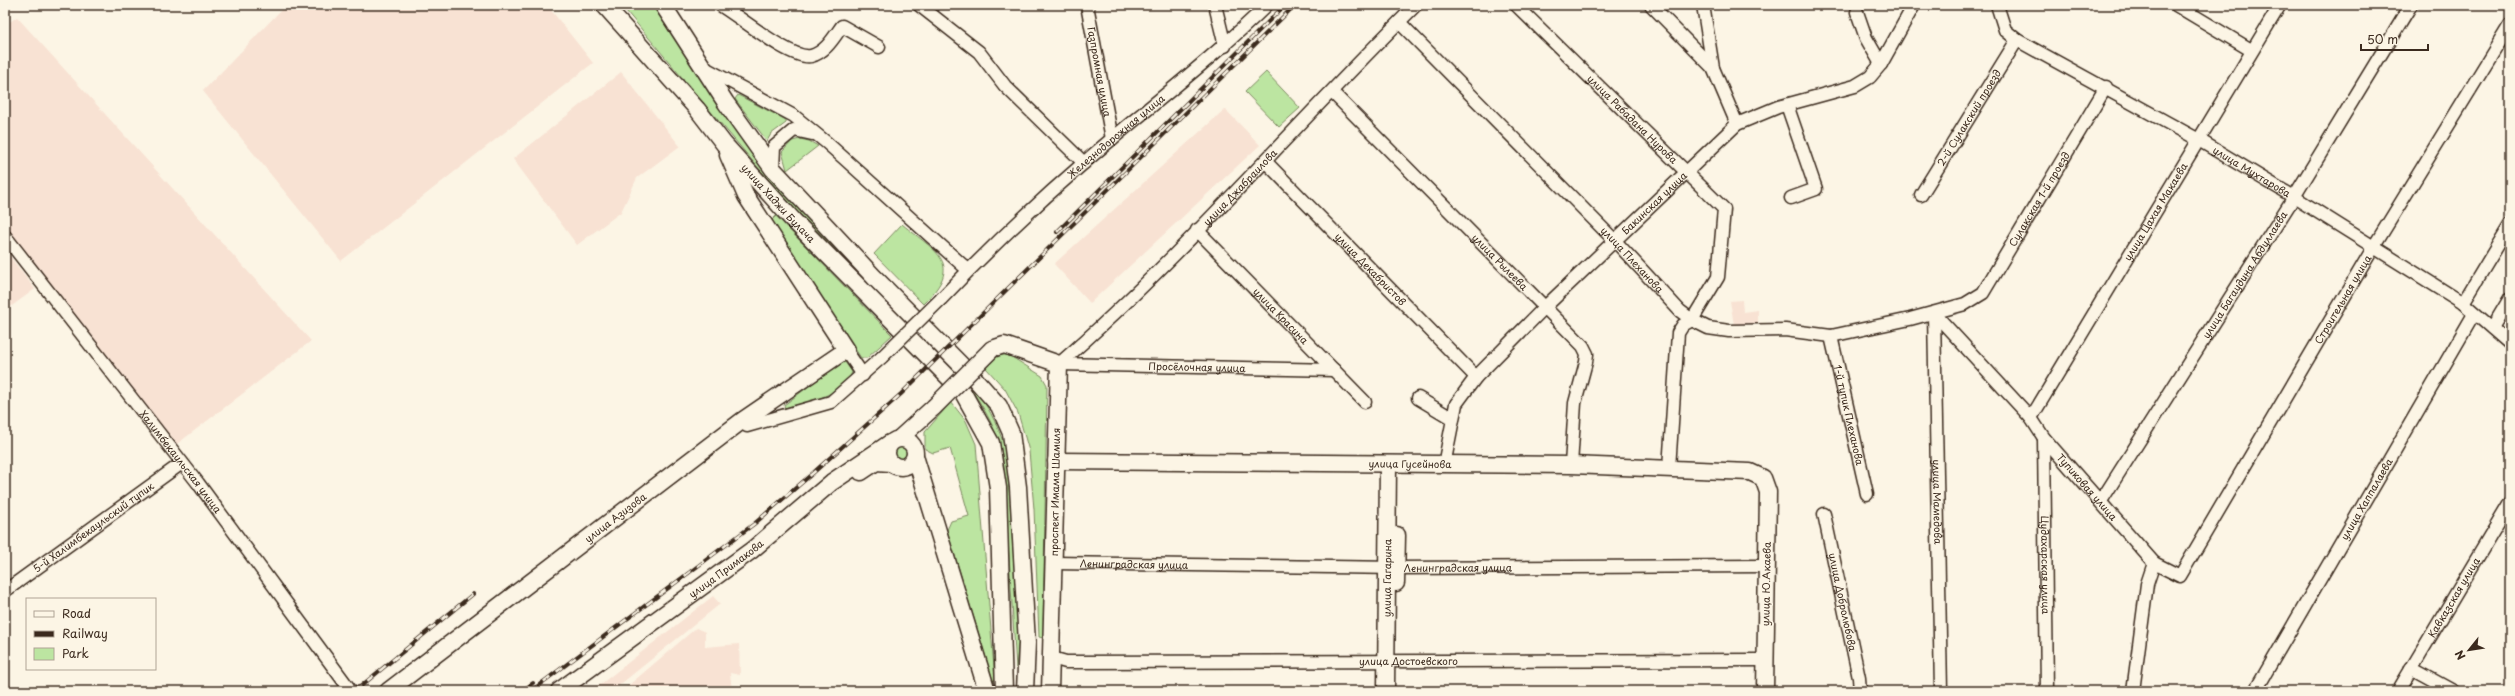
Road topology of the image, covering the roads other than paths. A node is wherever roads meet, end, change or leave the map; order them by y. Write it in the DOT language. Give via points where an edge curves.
graph roads {
  1 [pos="720,5"];
  2 [pos="919,5"];
  3 [pos="1087,5"];
  4 [pos="1215,5"];
  5 [pos="1267,5"];
  6 [pos="1416,5"];
  7 [pos="1516,5"];
  8 [pos="1651,5"];
  9 [pos="1703,5"];
  10 [pos="1914,5"];
  11 [pos="1997,5"];
  12 [pos="2176,5"];
  13 [pos="2280,5"];
  14 [pos="2411,5"];
  15 [pos="606,6"];
  16 [pos="669,9"];
  17 [pos="1857,12"];
  18 [pos="1399,22"];
  19 [pos="2510,25"];
  20 [pos="2017,40"];
  21 [pos="1225,46"];
  22 [pos="879,47"];
  23 [pos="2251,50"];
  24 [pos="1881,64"];
  25 [pos="702,67"];
  26 [pos="1713,68"];
  27 [pos="2106,87"];
  28 [pos="1332,92"];
  29 [pos="1787,105"];
  30 [pos="1737,124"];
  31 [pos="1112,139"];
  32 [pos="2199,140"];
  33 [pos="827,143"];
  34 [pos="724,144"];
  35 [pos="1084,162"];
  36 [pos="1264,162"];
  37 [pos="773,169"];
  38 [pos="1686,173"];
  39 [pos="759,183"];
  40 [pos="1920,195"];
  41 [pos="746,196"];
  42 [pos="1791,198"];
  43 [pos="2294,198"];
  44 [pos="2510,225"];
  45 [pos="1197,230"];
  46 [pos="5,236"];
  47 [pos="1616,242"];
  48 [pos="2373,248"];
  49 [pos="968,270"];
  50 [pos="2510,298"];
  51 [pos="941,299"];
  52 [pos="2463,303"];
  53 [pos="1545,307"];
  54 [pos="1934,313"];
  55 [pos="2474,314"];
  56 [pos="1692,320"];
  57 [pos="2492,328"];
  58 [pos="1831,336"];
  59 [pos="2510,344"];
  60 [pos="846,350"];
  61 [pos="1059,364"];
  62 [pos="1334,370"];
  63 [pos="863,375"];
  64 [pos="1476,377"];
  65 [pos="1418,398"];
  66 [pos="1365,402"];
  67 [pos="2031,418"];
  68 [pos="921,419"];
  69 [pos="1453,419"];
  70 [pos="745,424"];
  71 [pos="2044,438"];
  72 [pos="895,441"];
  73 [pos="2061,457"];
  74 [pos="907,458"];
  75 [pos="1056,461"];
  76 [pos="2044,462"];
  77 [pos="182,463"];
  78 [pos="1393,465"];
  79 [pos="1444,465"];
  80 [pos="1570,465"];
  81 [pos="1669,468"];
  82 [pos="1763,478"];
  83 [pos="1867,494"];
  84 [pos="2101,501"];
  85 [pos="2510,503"];
  86 [pos="1824,514"];
  87 [pos="2154,563"];
  88 [pos="1054,564"];
  89 [pos="1766,566"];
  90 [pos="1391,568"];
  91 [pos="5,591"];
  92 [pos="1027,643"];
  93 [pos="1052,658"];
  94 [pos="1765,660"];
  95 [pos="1390,661"];
  96 [pos="2411,668"];
  97 [pos="2256,687"];
  98 [pos="351,691"];
  99 [pos="388,691"];
  100 [pos="399,691"];
  101 [pos="559,691"];
  102 [pos="577,691"];
  103 [pos="987,691"];
  104 [pos="1004,691"];
  105 [pos="1025,691"];
  106 [pos="1050,691"];
  107 [pos="1386,691"];
  108 [pos="1395,691"];
  109 [pos="1765,691"];
  110 [pos="1860,691"];
  111 [pos="1941,691"];
  112 [pos="2047,691"];
  113 [pos="2133,691"];
  114 [pos="2398,691"];
  115 [pos="2453,691"];
  1 -- 22 [label="street" via="786,48 805,56 815,54 826,47 842,26"];
  2 -- 35 [label="street" via="979,52 1005,86"];
  3 -- 31 [label="street, Газпромная улица"];
  4 -- 21 [label="street"];
  5 -- 21 [label="street, Железнодорожная улица"];
  6 -- 18 [label="street, улица Джабраилова"];
  7 -- 38 [label="street, улица Рабадана Нурова"];
  8 -- 26 [label="street"];
  9 -- 26 [label="street"];
  10 -- 24 [label="street, Бакинская улица"];
  11 -- 20 [label="street, улица Мухтарова" via="2005,30"];
  12 -- 23 [label="street"];
  13 -- 23 [label="street, улица Цахая Макаева"];
  14 -- 43 [label="street, улица Багаудина Абдуллаева"];
  15 -- 34 [label="main road, улица Хаджи Булача" via="697,109"];
  16 -- 25 [label="main road, улица Хаджи Булача"];
  17 -- 24 [label="street" via="1866,38"];
  18 -- 28 [label="street, улица Джабраилова"];
  18 -- 47 [label="street, улица Плеханова"];
  19 -- 48 [label="street, Строительная улица"];
  20 -- 27 [label="street, улица Мухтарова"];
  20 -- 40 [label="street, 2-й Сулакский проезд"];
  21 -- 31 [label="street, Железнодорожная улица"];
  23 -- 32 [label="street, улица Цахая Макаева"];
  24 -- 29 [label="street, Бакинская улица" via="1870,77 1854,86"];
  25 -- 33 [label="street" via="794,116"];
  25 -- 37 [label="main road, улица Хаджи Булача"];
  26 -- 30 [label="street"];
  27 -- 32 [label="street, улица Мухтарова"];
  27 -- 54 [label="street, Сулакская 1-й проезд" via="1982,293 1965,304"];
  28 -- 36 [label="street, улица Джабраилова"];
  28 -- 53 [label="street, улица Рылеева"];
  29 -- 30 [label="street, Бакинская улица"];
  29 -- 42 [label="street" via="1816,189"];
  30 -- 38 [label="street, Бакинская улица"];
  31 -- 35 [label="street, Железнодорожная улица"];
  32 -- 43 [label="street, улица Мухтарова"];
  32 -- 67 [label="street, улица Цахая Макаева"];
  33 -- 37 [label="street" via="814,135 794,130 774,146"];
  33 -- 49 [label="street"];
  34 -- 39 [label="main road, улица Хаджи Булача"];
  34 -- 41 [label="main road"];
  35 -- 49 [label="street, Железнодорожная улица"];
  36 -- 45 [label="street, улица Джабраилова"];
  36 -- 64 [label="street, улица Декабристов"];
  37 -- 92 [label="main road, улица Хаджи Булача" via="999,406 1011,433 1018,487"];
  38 -- 47 [label="street, Бакинская улица"];
  38 -- 56 [label="street, улица Рабадана Нурова" via="1724,209 1718,277"];
  39 -- 41 [label="main road"];
  39 -- 104 [label="main road, улица Хаджи Булача" via="962,391 991,443 998,488"];
  41 -- 60 [label="main road"];
  43 -- 48 [label="street, улица Мухтарова"];
  43 -- 84 [label="street, улица Багаудина Абдуллаева"];
  44 -- 52 [label="street"];
  45 -- 61 [label="street, улица Джабраилова" via="1089,338"];
  45 -- 62 [label="street, улица Красина"];
  46 -- 77 [label="street, Халимбекаульская улица"];
  47 -- 53 [label="street, Бакинская улица"];
  47 -- 56 [label="street, улица Плеханова"];
  48 -- 52 [label="street, улица Мухтарова"];
  48 -- 87 [label="street, Строительная улица" via="2180,576"];
  49 -- 51 [label="street, Железнодорожная улица"];
  50 -- 57 [label="street"];
  51 -- 63 [label="street, улица Азизова, bridge"];
  52 -- 55 [label="street, улица Мухтарова"];
  53 -- 64 [label="street, Бакинская улица"];
  53 -- 80 [label="street, улица Рылеева" via="1587,354 1574,403"];
  54 -- 58 [label="street, улица Плеханова"];
  54 -- 67 [label="street, Тупиковая улица"];
  54 -- 111 [label="street, улица Мамедова"];
  55 -- 57 [label="street, улица Мухтарова"];
  55 -- 97 [label="street, улица Хаппалаева"];
  56 -- 58 [label="street, улица Плеханова" via="1708,328 1729,331 1785,330"];
  56 -- 81 [label="street, улица Рабадана Нурова" via="1678,333 1676,345"];
  57 -- 59 [label="street, улица Мухтарова"];
  58 -- 83 [label="street, 1-й тупик Плеханова"];
  60 -- 63 [label="street"];
  60 -- 70 [label="main road, улица Азизова"];
  61 -- 62 [label="street, Просёлочная улица"];
  61 -- 68 [label="main road, bridge" via="1004,345 992,349"];
  61 -- 75 [label="main road, проспект Имама Шамиля"];
  62 -- 66 [label="street, улица Красина"];
  63 -- 70 [label="street, улица Азизова" via="831,402"];
  64 -- 69 [label="street, Бакинская улица" via="1456,404"];
  65 -- 69 [label="street"];
  67 -- 71 [label="street, Тупиковая улица"];
  68 -- 72 [label="main road"];
  68 -- 74 [label="main road"];
  69 -- 79 [label="street, Бакинская улица"];
  70 -- 99 [label="main road, улица Азизова"];
  70 -- 100 [label="main road, улица Азизова"];
  71 -- 73 [label="street, Тупиковая улица"];
  71 -- 76 [label="street, Цудахарская улица"];
  72 -- 74 [label="main road" via="906,439"];
  72 -- 74 [label="main road" via="887,456"];
  72 -- 101 [label="main road, улица Примакова" via="832,482 752,550"];
  73 -- 76 [label="street"];
  73 -- 84 [label="street, Тупиковая улица"];
  74 -- 102 [label="main road, улица Примакова" via="876,462 841,486 758,558"];
  74 -- 103 [label="main road" via="925,487"];
  75 -- 78 [label="main road, улица Гусейнова"];
  75 -- 88 [label="main road, проспект Имама Шамиля"];
  76 -- 112 [label="street, Цудахарская улица"];
  77 -- 91 [label="street, 5-й Халимбекаульский тупик"];
  77 -- 98 [label="street, Халимбекаульская улица"];
  78 -- 79 [label="main road, улица Гусейнова"];
  78 -- 90 [label="main road, улица Гагарина"];
  79 -- 80 [label="main road, улица Гусейнова"];
  80 -- 81 [label="main road, улица Гусейнова"];
  81 -- 82 [label="main road, улица Гусейнова" via="1750,472"];
  82 -- 89 [label="main road, улица Ю.Акаева" via="1768,492"];
  84 -- 87 [label="street, Тупиковая улица"];
  85 -- 96 [label="street, Кавказская улица"];
  86 -- 110 [label="street, улица Добролюбова"];
  87 -- 113 [label="street" via="2147,584"];
  88 -- 90 [label="street, Ленинградская улица"];
  88 -- 93 [label="main road, проспект Имама Шамиля"];
  89 -- 90 [label="street, Ленинградская улица"];
  89 -- 94 [label="main road, улица Ю.Акаева"];
  90 -- 95 [label="main road, улица Гагарина"];
  92 -- 93 [label="main road"];
  92 -- 105 [label="main road"];
  93 -- 95 [label="street, улица Достоевского" via="1066,662"];
  93 -- 106 [label="main road, проспект Имама Шамиля"];
  94 -- 95 [label="street, улица Достоевского"];
  94 -- 109 [label="main road, улица Ю.Акаева"];
  95 -- 107 [label="main road, улица Гагарина"];
  95 -- 108 [label="main road, улица Гагарина"];
  96 -- 114 [label="street, Кавказская улица"];
  96 -- 115 [label="street"];
}
